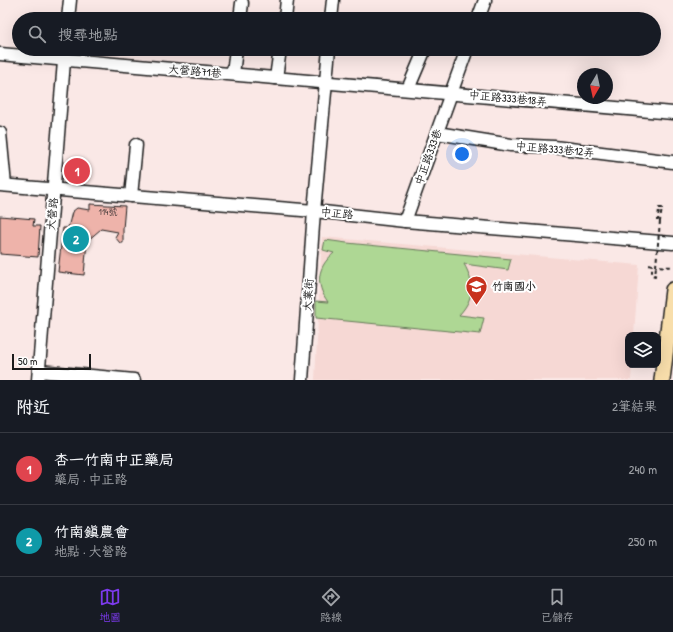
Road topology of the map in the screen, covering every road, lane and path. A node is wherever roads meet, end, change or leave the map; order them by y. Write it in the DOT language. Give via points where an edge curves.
graph roads {
  1 [pos="70,0"];
  2 [pos="287,0"];
  3 [pos="333,0"];
  4 [pos="485,0"];
  5 [pos="242,3"];
  6 [pos="69,12"];
  7 [pos="241,12"];
  8 [pos="285,12"];
  9 [pos="332,12"];
  10 [pos="481,12"];
  11 [pos="0,54"];
  12 [pos="12,54"];
  13 [pos="65,56"];
  14 [pos="82,56"];
  15 [pos="235,56"];
  16 [pos="279,56"];
  17 [pos="328,56"];
  18 [pos="422,56"];
  19 [pos="464,56"];
  20 [pos="0,66"];
  21 [pos="233,74"];
  22 [pos="276,78"];
  23 [pos="326,82"];
  24 [pos="408,89"];
  25 [pos="451,93"];
  26 [pos="673,113"];
  27 [pos="0,132"];
  28 [pos="437,133"];
  29 [pos="136,145"];
  30 [pos="673,162"];
  31 [pos="3,185"];
  32 [pos="54,189"];
  33 [pos="131,196"];
  34 [pos="314,211"];
  35 [pos="656,220"];
  36 [pos="406,221"];
  37 [pos="673,244"];
  38 [pos="649,264"];
  39 [pos="656,266"];
  40 [pos="673,267"];
  41 [pos="673,290"];
  42 [pos="38,375"];
  43 [pos="130,380"];
  44 [pos="134,380"];
  45 [pos="302,380"];
  46 [pos="662,380"];
  1 -- 6 [label="street"];
  2 -- 8 [label="street"];
  3 -- 9 [label="street"];
  4 -- 10 [label="street"];
  5 -- 7 [label="street"];
  11 -- 12 [label="street, 大營路71巷"];
  11 -- 20 [label="street"];
  13 -- 32 [label="street, 大營路"];
  14 -- 21 [label="street, 大營路71巷"];
  15 -- 21 [label="street"];
  16 -- 22 [label="street"];
  17 -- 23 [label="street, 大業街"];
  18 -- 24 [label="street"];
  19 -- 25 [label="street, 中正路333巷"];
  21 -- 22 [label="street, 大營路71巷"];
  22 -- 23 [label="street, 大營路71巷"];
  23 -- 24 [label="street, 大營路71巷"];
  23 -- 34 [label="street, 大業街"];
  24 -- 25 [label="street, 中正路333巷18弄"];
  25 -- 26 [label="street, 中正路333巷18弄"];
  25 -- 28 [label="street, 中正路333巷"];
  27 -- 31 [label="street"];
  28 -- 30 [label="street, 中正路333巷12弄" via="511,145 554,147"];
  28 -- 36 [label="street, 中正路333巷"];
  29 -- 33 [label="street"];
  31 -- 32 [label="street, 中正路"];
  32 -- 33 [label="street, 中正路"];
  32 -- 42 [label="street, 大營路"];
  33 -- 34 [label="street, 中正路"];
  34 -- 36 [label="street, 中正路"];
  34 -- 45 [label="street, 大業街"];
  35 -- 39 [label="path, bridge" via="659,208 662,208"];
  36 -- 37 [label="street, 中正路"];
  38 -- 39 [label="path" via="652,265 652,275 655,276"];
  39 -- 40 [label="path, bridge"];
  41 -- 46 [label="main road"];
  42 -- 43 [label="street"];
  43 -- 44 [label="street"];
}
